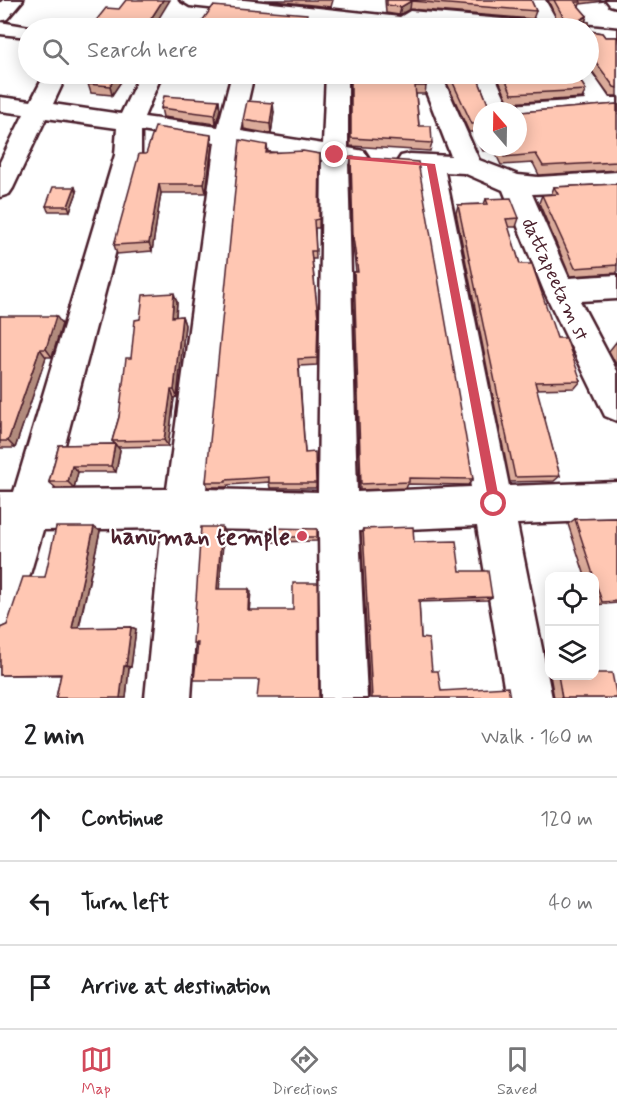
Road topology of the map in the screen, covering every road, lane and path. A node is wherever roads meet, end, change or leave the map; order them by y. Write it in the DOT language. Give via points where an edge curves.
graph roads {
  1 [pos="13,0"];
  2 [pos="190,0"];
  3 [pos="535,0"];
  4 [pos="258,3"];
  5 [pos="0,15"];
  6 [pos="411,17"];
  7 [pos="254,18"];
  8 [pos="545,18"];
  9 [pos="0,28"];
  10 [pos="18,30"];
  11 [pos="599,33"];
  12 [pos="617,35"];
  13 [pos="51,84"];
  14 [pos="147,84"];
  15 [pos="241,84"];
  16 [pos="337,84"];
  17 [pos="435,84"];
  18 [pos="487,84"];
  19 [pos="590,84"];
  20 [pos="495,102"];
  21 [pos="0,104"];
  22 [pos="610,105"];
  23 [pos="527,110"];
  24 [pos="38,111"];
  25 [pos="473,115"];
  26 [pos="450,117"];
  27 [pos="129,123"];
  28 [pos="228,136"];
  29 [pos="335,155"];
  30 [pos="431,164"];
  31 [pos="468,165"];
  32 [pos="617,181"];
  33 [pos="514,184"];
  34 [pos="0,188"];
  35 [pos="617,287"];
  36 [pos="559,291"];
  37 [pos="617,405"];
  38 [pos="617,501"];
  39 [pos="494,504"];
  40 [pos="184,509"];
  41 [pos="14,512"];
  42 [pos="338,512"];
  43 [pos="0,610"];
  44 [pos="168,698"];
  45 [pos="344,698"];
  46 [pos="529,698"];
  1 -- 5 [label="street"];
  2 -- 4 [label="street"];
  3 -- 8 [label="street"];
  4 -- 6 [label="street"];
  4 -- 7 [label="street"];
  9 -- 10 [label="street"];
  11 -- 12 [label="street"];
  13 -- 24 [label="street"];
  14 -- 27 [label="street"];
  15 -- 28 [label="street"];
  16 -- 29 [label="street"];
  17 -- 26 [label="street"];
  18 -- 20 [label="street"];
  19 -- 22 [label="street"];
  21 -- 24 [label="street"];
  22 -- 23 [label="street"];
  24 -- 27 [label="street"];
  24 -- 34 [label="street"];
  25 -- 26 [label="street"];
  26 -- 31 [label="street"];
  27 -- 28 [label="street"];
  27 -- 41 [label="street" via="128,155"];
  28 -- 29 [label="street"];
  28 -- 40 [label="street"];
  29 -- 30 [label="street"];
  29 -- 42 [label="street"];
  30 -- 31 [label="street"];
  30 -- 39 [label="street"];
  31 -- 33 [label="street, dattapeetam st"];
  32 -- 33 [label="street, dattapeetam st"];
  33 -- 36 [label="street, dattapeetam st"];
  35 -- 36 [label="street"];
  36 -- 37 [label="street, dattapeetam st"];
  38 -- 39 [label="street"];
  39 -- 42 [label="street"];
  39 -- 46 [label="street"];
  40 -- 41 [label="street" via="109,507"];
  40 -- 42 [label="street"];
  40 -- 44 [label="street"];
  41 -- 43 [label="street"];
  42 -- 45 [label="street"];
}
